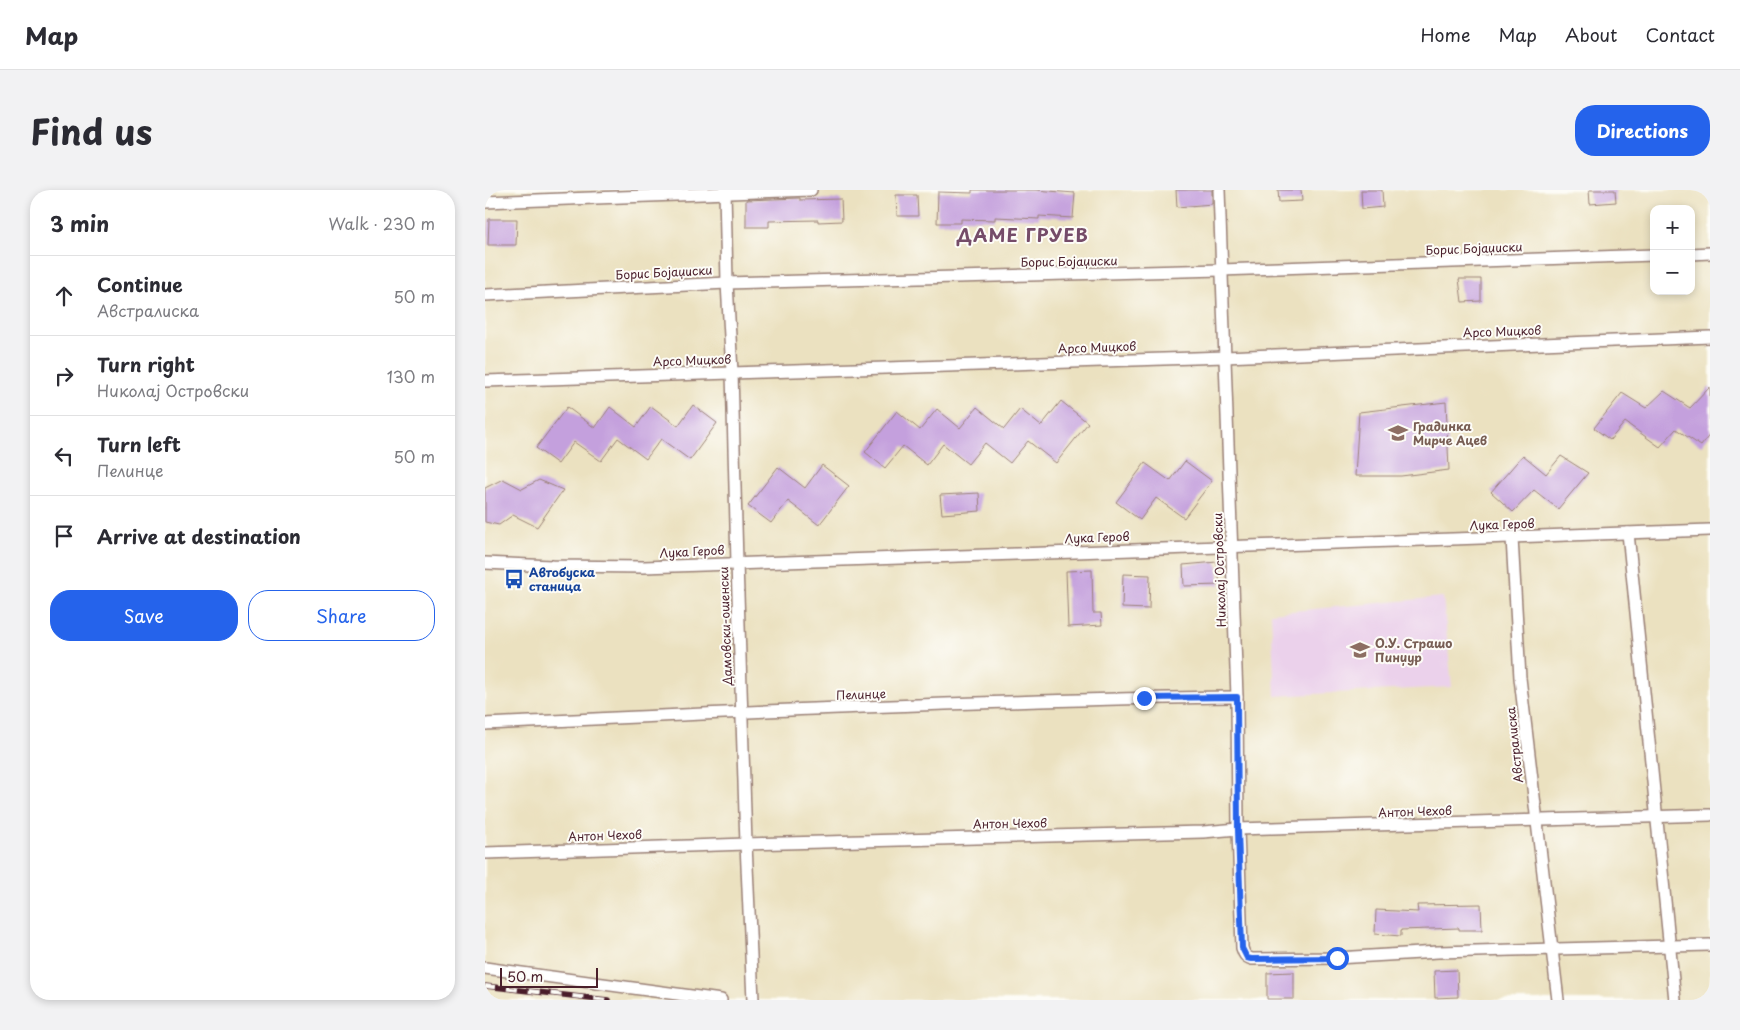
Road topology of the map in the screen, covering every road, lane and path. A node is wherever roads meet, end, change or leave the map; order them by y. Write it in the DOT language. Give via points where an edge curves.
graph roads {
  1 [pos="811,190"];
  2 [pos="1219,190"];
  3 [pos="725,192"];
  4 [pos="485,202"];
  5 [pos="1710,253"];
  6 [pos="1695,254"];
  7 [pos="1650,255"];
  8 [pos="1221,270"];
  9 [pos="727,283"];
  10 [pos="485,294"];
  11 [pos="1710,337"];
  12 [pos="1225,357"];
  13 [pos="732,372"];
  14 [pos="485,381"];
  15 [pos="1710,530"];
  16 [pos="1628,533"];
  17 [pos="1512,538"];
  18 [pos="1232,546"];
  19 [pos="485,563"];
  20 [pos="737,563"];
  21 [pos="1237,697"];
  22 [pos="743,712"];
  23 [pos="485,724"];
  24 [pos="1710,815"];
  25 [pos="1656,817"];
  26 [pos="1536,821"];
  27 [pos="1238,830"];
  28 [pos="746,844"];
  29 [pos="485,853"];
  30 [pos="1710,945"];
  31 [pos="1670,947"];
  32 [pos="1551,949"];
  33 [pos="485,968"];
  34 [pos="721,1000"];
  35 [pos="753,1000"];
  36 [pos="1559,1000"];
  37 [pos="1675,1000"];
  1 -- 3 [label="street"];
  2 -- 8 [label="street, Николај Островски"];
  3 -- 4 [label="street"];
  3 -- 9 [label="street, Дамовски-ошенски"];
  5 -- 6 [label="street"];
  7 -- 8 [label="street, Борис Бојаџиски"];
  8 -- 9 [label="street, Борис Бојаџиски"];
  8 -- 12 [label="street, Николај Островски"];
  9 -- 10 [label="street, Борис Бојаџиски"];
  9 -- 13 [label="street, Дамовски-ошенски"];
  11 -- 12 [label="street, Арсо Мицков"];
  12 -- 13 [label="street, Арсо Мицков"];
  12 -- 18 [label="street, Николај Островски"];
  13 -- 14 [label="street, Арсо Мицков"];
  13 -- 20 [label="street, Дамовски-ошенски"];
  15 -- 16 [label="street, Лука Геров"];
  16 -- 17 [label="street, Лука Геров"];
  16 -- 25 [label="street"];
  17 -- 18 [label="street, Лука Геров"];
  17 -- 26 [label="street, Австралиска" via="1520,678"];
  18 -- 20 [label="street, Лука Геров"];
  18 -- 21 [label="street, Николај Островски"];
  19 -- 20 [label="street, Лука Геров" via="644,567"];
  20 -- 22 [label="street, Дамовски-ошенски"];
  21 -- 22 [label="street, Пелинце"];
  21 -- 27 [label="street, Николај Островски"];
  22 -- 23 [label="street, Пелинце"];
  22 -- 28 [label="street, Дамовски-ошенски"];
  24 -- 25 [label="street, Антон Чехов"];
  25 -- 26 [label="street, Антон Чехов"];
  25 -- 31 [label="street"];
  26 -- 27 [label="street, Антон Чехов"];
  26 -- 32 [label="street, Австралиска"];
  27 -- 28 [label="street, Антон Чехов"];
  27 -- 32 [label="street, Николај Островски" via="1242,948 1247,958 1337,958"];
  28 -- 29 [label="street, Антон Чехов"];
  28 -- 35 [label="street, Дамовски-ошенски"];
  30 -- 31 [label="street"];
  31 -- 32 [label="street"];
  31 -- 37 [label="street"];
  32 -- 36 [label="street, Австралиска"];
  33 -- 34 [label="street"];
}
